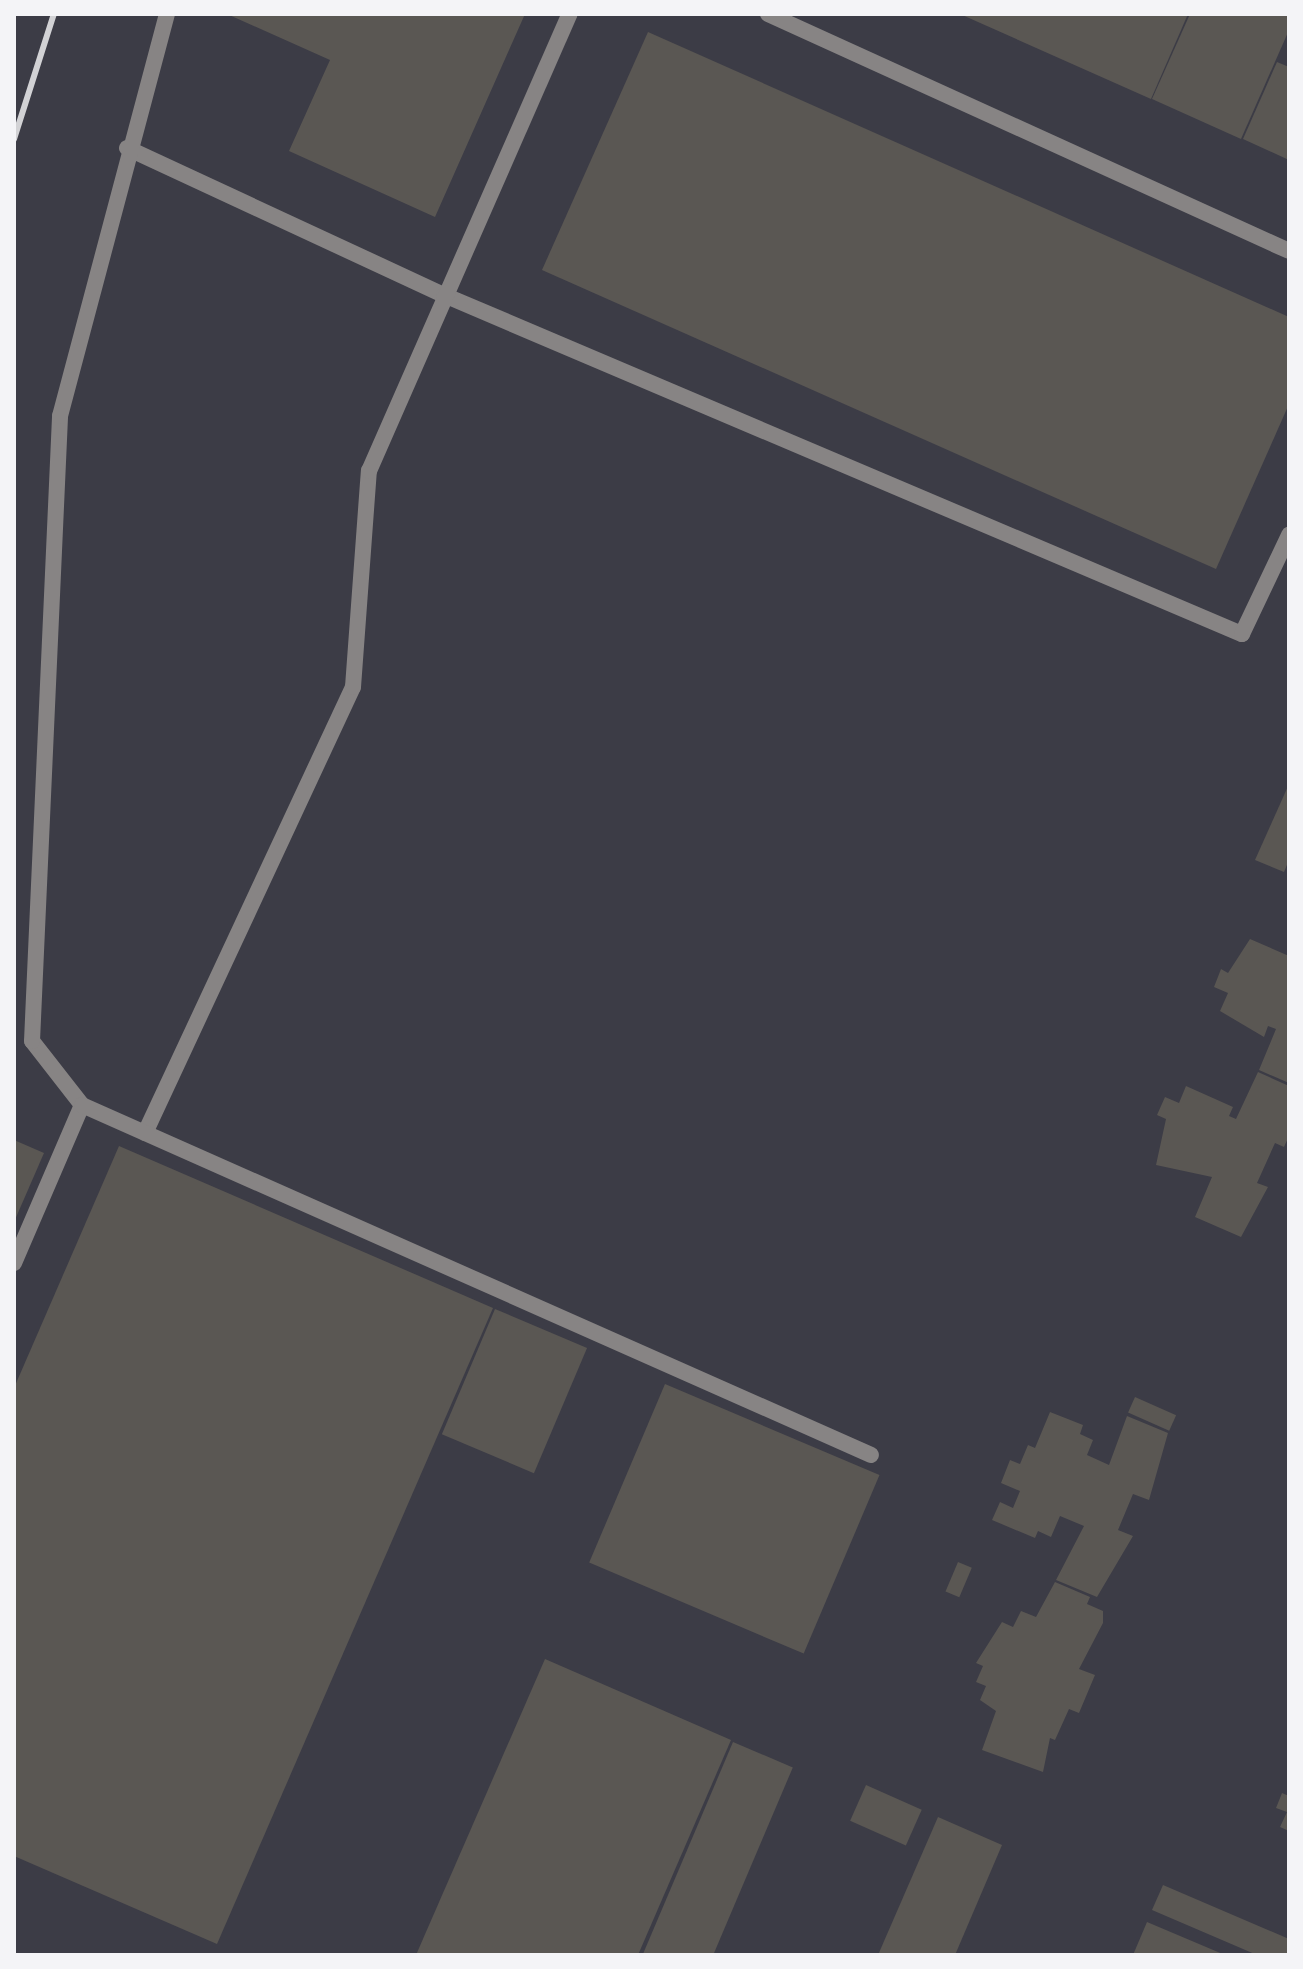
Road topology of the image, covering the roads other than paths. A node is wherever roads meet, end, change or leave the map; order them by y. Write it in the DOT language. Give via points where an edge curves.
graph roads {
  1 [pos="167,14"];
  2 [pos="570,14"];
  3 [pos="768,14"];
  4 [pos="127,148"];
  5 [pos="1289,251"];
  6 [pos="444,295"];
  7 [pos="1289,535"];
  8 [pos="82,1105"];
  9 [pos="145,1133"];
  10 [pos="14,1263"];
  11 [pos="871,1455"];
  1 -- 4 [label="lane"];
  2 -- 6 [label="lane"];
  3 -- 5 [label="lane"];
  4 -- 6 [label="lane"];
  4 -- 8 [label="lane" via="59,432 32,1041"];
  6 -- 7 [label="lane" via="1242,634"];
  6 -- 9 [label="lane" via="369,471 353,687"];
  8 -- 9 [label="lane"];
  8 -- 10 [label="lane"];
  9 -- 11 [label="lane"];
}
